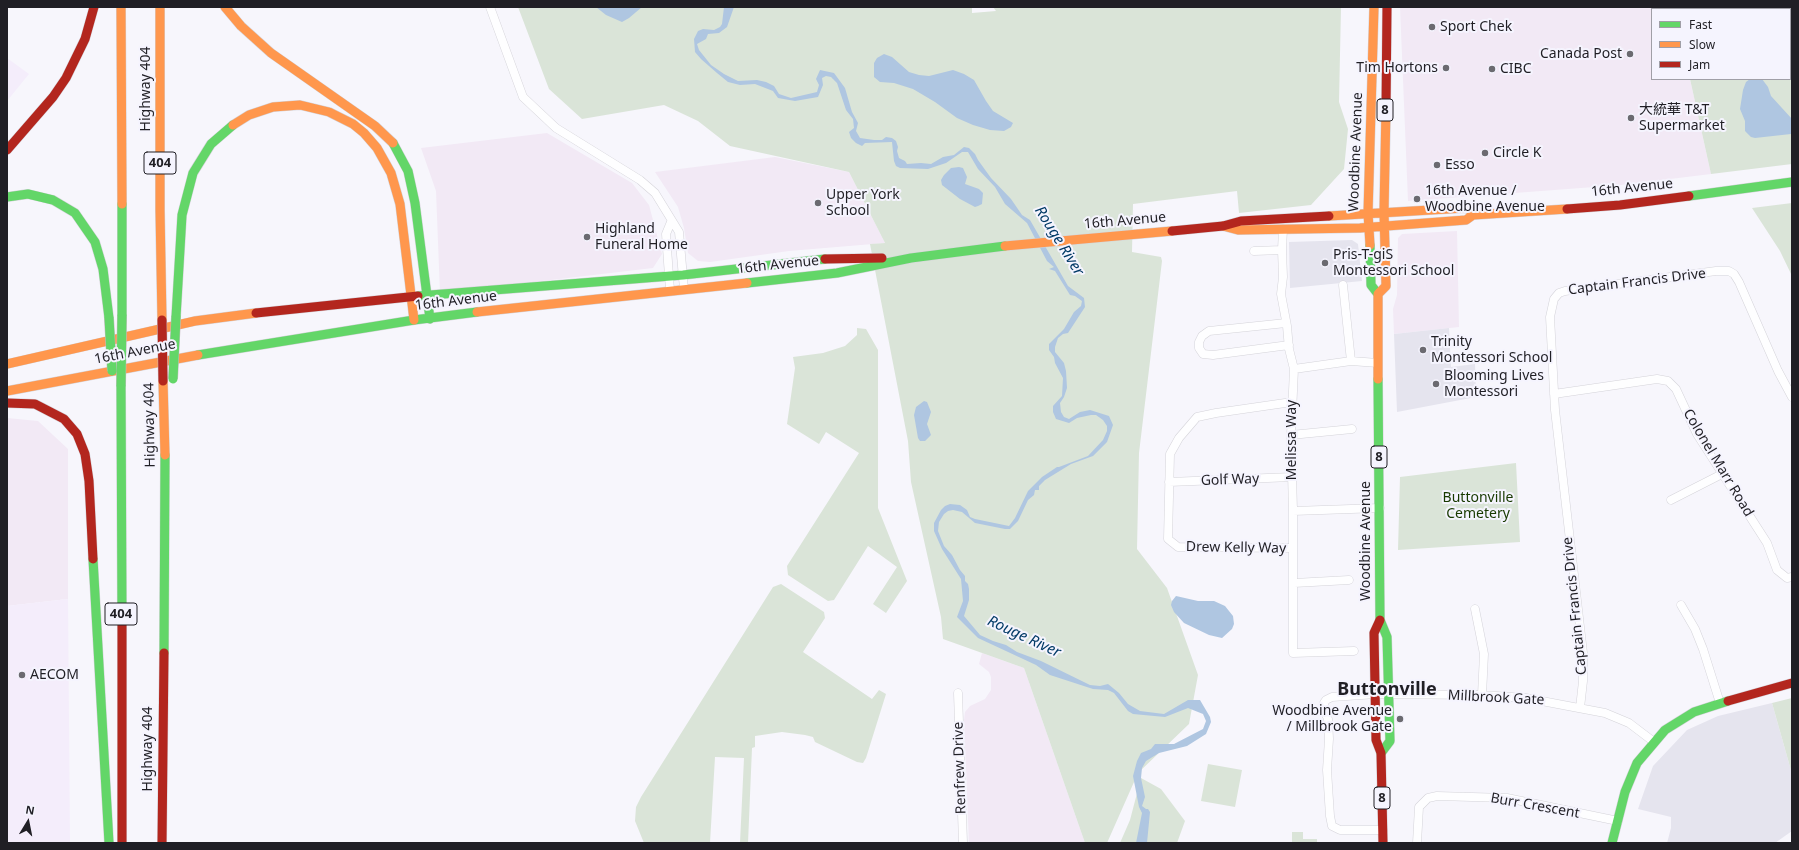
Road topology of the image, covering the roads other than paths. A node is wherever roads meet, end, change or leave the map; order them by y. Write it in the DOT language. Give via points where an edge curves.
graph roads {
  1 [pos="94,7"];
  2 [pos="121,7"];
  3 [pos="160,7"];
  4 [pos="225,7"];
  5 [pos="490,7"];
  6 [pos="1374,7"];
  7 [pos="1387,7"];
  8 [pos="7,150"];
  9 [pos="1792,182"];
  10 [pos="7,197"];
  11 [pos="1384,212"];
  12 [pos="1368,213"];
  13 [pos="1474,215"];
  14 [pos="671,222"];
  15 [pos="1223,226"];
  16 [pos="1384,226"];
  17 [pos="1368,228"];
  18 [pos="1283,229"];
  19 [pos="1282,250"];
  20 [pos="1254,251"];
  21 [pos="911,258"];
  22 [pos="683,275"];
  23 [pos="668,276"];
  24 [pos="1343,285"];
  25 [pos="684,289"];
  26 [pos="670,290"];
  27 [pos="1378,294"];
  28 [pos="427,295"];
  29 [pos="410,297"];
  30 [pos="430,319"];
  31 [pos="414,320"];
  32 [pos="1286,323"];
  33 [pos="1289,346"];
  34 [pos="1351,361"];
  35 [pos="1378,363"];
  36 [pos="7,364"];
  37 [pos="1294,369"];
  38 [pos="168,380"];
  39 [pos="116,386"];
  40 [pos="7,391"];
  41 [pos="1554,394"];
  42 [pos="1792,397"];
  43 [pos="1292,402"];
  44 [pos="7,403"];
  45 [pos="1352,429"];
  46 [pos="1291,435"];
  47 [pos="1722,474"];
  48 [pos="1292,477"];
  49 [pos="1169,482"];
  50 [pos="1671,500"];
  51 [pos="1380,508"];
  52 [pos="1294,511"];
  53 [pos="1293,548"];
  54 [pos="1792,578"];
  55 [pos="1348,580"];
  56 [pos="1294,583"];
  57 [pos="1681,605"];
  58 [pos="1475,609"];
  59 [pos="1380,620"];
  60 [pos="1354,651"];
  61 [pos="1792,683"];
  62 [pos="958,693"];
  63 [pos="1376,694"];
  64 [pos="1388,695"];
  65 [pos="1482,695"];
  66 [pos="1720,702"];
  67 [pos="1580,708"];
  68 [pos="1654,742"];
  69 [pos="1382,753"];
  70 [pos="1618,821"];
  71 [pos="1383,830"];
  72 [pos="109,843"];
  73 [pos="122,843"];
  74 [pos="162,843"];
  75 [pos="963,843"];
  76 [pos="1383,843"];
  77 [pos="1418,843"];
  78 [pos="1612,843"];
  1 -- 8 [label="main road" via="85,40 66,78"];
  2 -- 39 [label="main road, Highway 404, bridge" via="122,316"];
  3 -- 38 [label="main road, Highway 404 / 404, bridge" via="162,320"];
  4 -- 28 [label="main road" via="270,53 356,112 393,143 408,171 415,203"];
  5 -- 14 [label="street" via="523,97 556,128 640,180 654,193"];
  6 -- 12 [label="main road, Woodbine Avenue / 8"];
  7 -- 11 [label="main road, Woodbine Avenue / 8"];
  9 -- 13 [label="main road, 16th Avenue" via="1620,205"];
  10 -- 39 [label="main road, bridge" via="28,194 53,200 75,213 95,242 103,268"];
  11 -- 12 [label="main road, 16th Avenue"];
  11 -- 13 [label="main road, 16th Avenue" via="1466,208"];
  11 -- 16 [label="main road, Woodbine Avenue / 8"];
  12 -- 15 [label="main road, 16th Avenue" via="1241,221"];
  12 -- 17 [label="main road, Woodbine Avenue / 8"];
  13 -- 16 [label="main road, 16th Avenue" via="1466,220"];
  14 -- 22 [label="street" via="679,232"];
  14 -- 23 [label="street" via="666,234"];
  15 -- 18 [label="main road, 16th Avenue" via="1238,230"];
  15 -- 21 [label="main road, 16th Avenue" via="1025,244"];
  16 -- 17 [label="main road, 16th Avenue"];
  16 -- 27 [label="main road, Woodbine Avenue / 8" via="1386,286"];
  17 -- 18 [label="main road, 16th Avenue"];
  17 -- 27 [label="main road, Woodbine Avenue / 8" via="1371,285"];
  18 -- 19 [label="street, Melissa Way"];
  19 -- 20 [label="street"];
  19 -- 32 [label="street, Melissa Way" via="1282,294"];
  21 -- 22 [label="main road, 16th Avenue" via="823,259"];
  21 -- 25 [label="main road, 16th Avenue" via="837,273"];
  22 -- 23 [label="main road, 16th Avenue"];
  22 -- 25 [label="street"];
  23 -- 26 [label="street"];
  23 -- 28 [label="main road, 16th Avenue"];
  24 -- 34 [label="street"];
  25 -- 26 [label="main road, 16th Avenue"];
  26 -- 30 [label="main road, 16th Avenue"];
  27 -- 35 [label="main road, Woodbine Avenue / 8"];
  28 -- 29 [label="main road, 16th Avenue"];
  28 -- 30 [label="main road"];
  29 -- 31 [label="main road"];
  29 -- 36 [label="main road, 16th Avenue" via="195,322"];
  29 -- 38 [label="main road, bridge" via="400,204 391,173 377,148 364,132 330,112 300,105 273,107 249,115 229,126 211,144 193,173 182,215 176,317"];
  30 -- 31 [label="main road, 16th Avenue"];
  31 -- 40 [label="main road, 16th Avenue" via="232,348"];
  32 -- 33 [label="street, Melissa Way"];
  32 -- 33 [label="street" via="1209,331 1202,336 1199,348 1202,354 1213,354"];
  33 -- 37 [label="street, Melissa Way"];
  34 -- 35 [label="street"];
  34 -- 37 [label="street"];
  35 -- 51 [label="main road, Woodbine Avenue / 8"];
  37 -- 43 [label="street, Melissa Way"];
  38 -- 74 [label="main road, Highway 404"];
  39 -- 73 [label="main road, Highway 404 / 404" via="120,415"];
  41 -- 42 [label="street, Captain Francis Drive" via="1550,317 1558,293 1722,271 1734,274 1739,282"];
  41 -- 47 [label="street, Colonel Marr Road" via="1668,380 1676,389 1697,434"];
  41 -- 67 [label="street, Captain Francis Drive" via="1582,652 1583,681"];
  43 -- 46 [label="street, Melissa Way"];
  43 -- 49 [label="street, Drew Kelly Way" via="1197,417 1179,438 1170,454"];
  44 -- 72 [label="main road" via="35,404 64,419 77,434 85,454 89,480"];
  45 -- 46 [label="street"];
  46 -- 48 [label="street, Melissa Way"];
  47 -- 50 [label="street"];
  47 -- 54 [label="street, Colonel Marr Road" via="1767,543 1777,570 1787,578"];
  48 -- 49 [label="street, Golf Way"];
  48 -- 52 [label="street, Melissa Way"];
  49 -- 53 [label="street, Drew Kelly Way" via="1168,539 1178,547"];
  51 -- 52 [label="street"];
  51 -- 59 [label="main road, Woodbine Avenue / 8"];
  52 -- 53 [label="street, Melissa Way"];
  53 -- 56 [label="street, Melissa Way"];
  55 -- 56 [label="street"];
  56 -- 60 [label="street, Melissa Way" via="1293,653"];
  57 -- 66 [label="street" via="1695,629"];
  58 -- 65 [label="street" via="1484,654"];
  59 -- 63 [label="main road, Woodbine Avenue / 8" via="1374,633"];
  59 -- 64 [label="main road, Woodbine Avenue / 8" via="1387,637"];
  61 -- 66 [label="main road"];
  62 -- 75 [label="street, Renfrew Drive"];
  63 -- 64 [label="street, Millbrook Gate"];
  63 -- 69 [label="main road, Woodbine Avenue / 8" via="1376,740"];
  63 -- 71 [label="street, Millbrook Gate" via="1332,697 1324,703 1329,739 1327,770 1332,826 1340,830"];
  64 -- 65 [label="street, Millbrook Gate"];
  64 -- 69 [label="main road, Woodbine Avenue / 8" via="1390,741"];
  65 -- 67 [label="street, Millbrook Gate" via="1526,698"];
  66 -- 68 [label="main road" via="1678,721"];
  67 -- 68 [label="street, Millbrook Gate" via="1605,713 1629,723"];
  68 -- 70 [label="main road" via="1637,763 1625,792"];
  69 -- 71 [label="main road, Woodbine Avenue / 8"];
  70 -- 77 [label="street, Burr Crescent" via="1507,798 1437,796 1428,798 1419,807"];
  70 -- 78 [label="main road"];
  71 -- 76 [label="main road, Woodbine Avenue / 8"];
}
